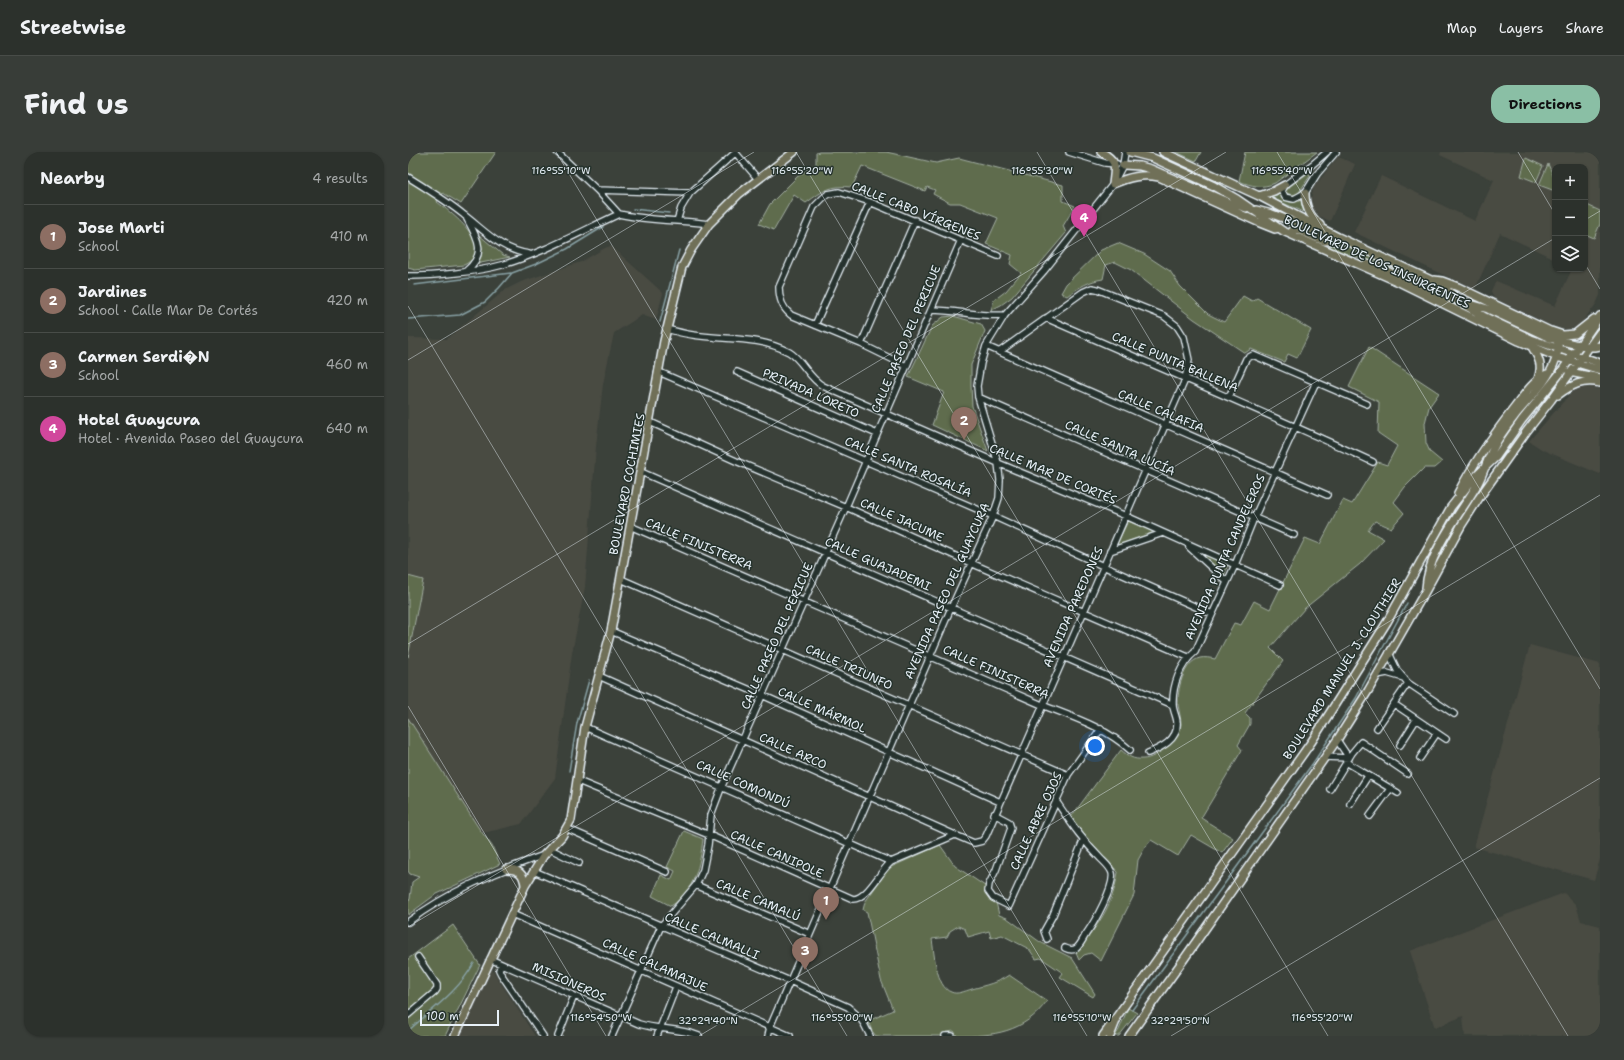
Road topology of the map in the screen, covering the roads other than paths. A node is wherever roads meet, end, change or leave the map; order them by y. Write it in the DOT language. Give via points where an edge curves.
graph roads {
  1 [pos="557,152"];
  2 [pos="735,152"];
  3 [pos="794,152"];
  4 [pos="1069,152"];
  5 [pos="1101,152"];
  6 [pos="1125,152"];
  7 [pos="1130,152"];
  8 [pos="1163,152"];
  9 [pos="1327,152"];
  10 [pos="1336,152"];
  11 [pos="1153,155"];
  12 [pos="1115,164"];
  13 [pos="1124,165"];
  14 [pos="408,177"];
  15 [pos="758,179"];
  16 [pos="1113,184"];
  17 [pos="1285,185"];
  18 [pos="597,190"];
  19 [pos="690,193"];
  20 [pos="1305,193"];
  21 [pos="1259,196"];
  22 [pos="870,202"];
  23 [pos="1253,210"];
  24 [pos="619,214"];
  25 [pos="465,215"];
  26 [pos="677,220"];
  27 [pos="914,220"];
  28 [pos="709,224"];
  29 [pos="1324,230"];
  30 [pos="1287,233"];
  31 [pos="1338,237"];
  32 [pos="961,240"];
  33 [pos="1345,240"];
  34 [pos="531,255"];
  35 [pos="998,256"];
  36 [pos="1358,264"];
  37 [pos="465,272"];
  38 [pos="408,276"];
  39 [pos="1431,280"];
  40 [pos="1458,300"];
  41 [pos="930,310"];
  42 [pos="1005,315"];
  43 [pos="1600,316"];
  44 [pos="1046,318"];
  45 [pos="815,325"];
  46 [pos="666,329"];
  47 [pos="1550,331"];
  48 [pos="1600,332"];
  49 [pos="1558,340"];
  50 [pos="861,344"];
  51 [pos="1579,345"];
  52 [pos="986,346"];
  53 [pos="1599,346"];
  54 [pos="1532,347"];
  55 [pos="1589,347"];
  56 [pos="1558,349"];
  57 [pos="999,352"];
  58 [pos="1574,354"];
  59 [pos="1583,356"];
  60 [pos="1557,357"];
  61 [pos="1569,361"];
  62 [pos="1578,363"];
  63 [pos="1600,363"];
  64 [pos="1592,364"];
  65 [pos="906,366"];
  66 [pos="1600,370"];
  67 [pos="659,372"];
  68 [pos="736,372"];
  69 [pos="1550,372"];
  70 [pos="1562,372"];
  71 [pos="1571,373"];
  72 [pos="1538,379"];
  73 [pos="1185,380"];
  74 [pos="1599,380"];
  75 [pos="1316,382"];
  76 [pos="978,397"];
  77 [pos="1229,397"];
  78 [pos="1551,400"];
  79 [pos="1367,404"];
  80 [pos="886,414"];
  81 [pos="650,422"];
  82 [pos="1165,425"];
  83 [pos="1295,426"];
  84 [pos="877,434"];
  85 [pos="865,461"];
  86 [pos="1373,462"];
  87 [pos="998,463"];
  88 [pos="1484,469"];
  89 [pos="1145,471"];
  90 [pos="641,472"];
  91 [pos="1275,472"];
  92 [pos="1327,495"];
  93 [pos="846,506"];
  94 [pos="1451,507"];
  95 [pos="993,516"];
  96 [pos="1126,516"];
  97 [pos="1254,518"];
  98 [pos="630,526"];
  99 [pos="1163,533"];
  100 [pos="1294,535"];
  101 [pos="1185,543"];
  102 [pos="1110,551"];
  103 [pos="826,553"];
  104 [pos="971,563"];
  105 [pos="1235,565"];
  106 [pos="1103,566"];
  107 [pos="621,579"];
  108 [pos="1227,582"];
  109 [pos="1280,585"];
  110 [pos="1426,590"];
  111 [pos="804,601"];
  112 [pos="951,608"];
  113 [pos="1084,611"];
  114 [pos="1212,614"];
  115 [pos="612,631"];
  116 [pos="783,649"];
  117 [pos="1389,653"];
  118 [pos="931,656"];
  119 [pos="1063,657"];
  120 [pos="1188,657"];
  121 [pos="1377,674"];
  122 [pos="599,676"];
  123 [pos="1406,680"];
  124 [pos="762,695"];
  125 [pos="1394,704"];
  126 [pos="1042,705"];
  127 [pos="1173,705"];
  128 [pos="909,706"];
  129 [pos="1454,714"];
  130 [pos="1416,720"];
  131 [pos="585,727"];
  132 [pos="1377,728"];
  133 [pos="1102,729"];
  134 [pos="1437,733"];
  135 [pos="1446,739"];
  136 [pos="1337,740"];
  137 [pos="742,741"];
  138 [pos="1400,745"];
  139 [pos="1130,750"];
  140 [pos="889,752"];
  141 [pos="1021,753"];
  142 [pos="1148,753"];
  143 [pos="1325,757"];
  144 [pos="1420,758"];
  145 [pos="1347,760"];
  146 [pos="1408,774"];
  147 [pos="1068,775"];
  148 [pos="1368,776"];
  149 [pos="578,781"];
  150 [pos="722,786"];
  151 [pos="1330,789"];
  152 [pos="1390,789"];
  153 [pos="1398,794"];
  154 [pos="870,797"];
  155 [pos="1056,801"];
  156 [pos="1000,802"];
  157 [pos="1350,804"];
  158 [pos="994,814"];
  159 [pos="1370,816"];
  160 [pos="568,829"];
  161 [pos="709,835"];
  162 [pos="955,835"];
  163 [pos="1084,841"];
  164 [pos="980,842"];
  165 [pos="850,843"];
  166 [pos="550,849"];
  167 [pos="544,855"];
  168 [pos="891,862"];
  169 [pos="579,863"];
  170 [pos="506,869"];
  171 [pos="534,871"];
  172 [pos="667,872"];
  173 [pos="696,885"];
  174 [pos="525,886"];
  175 [pos="830,889"];
  176 [pos="512,914"];
  177 [pos="408,922"];
  178 [pos="661,926"];
  179 [pos="810,934"];
  180 [pos="1047,939"];
  181 [pos="1065,948"];
  182 [pos="418,957"];
  183 [pos="490,959"];
  184 [pos="501,964"];
  185 [pos="640,971"];
  186 [pos="790,981"];
  187 [pos="676,987"];
  188 [pos="574,996"];
  189 [pos="408,1015"];
  190 [pos="620,1016"];
  191 [pos="1117,1016"];
  192 [pos="770,1027"];
  193 [pos="660,1028"];
  194 [pos="455,1036"];
  195 [pos="543,1036"];
  196 [pos="558,1036"];
  197 [pos="612,1036"];
  198 [pos="657,1036"];
  199 [pos="699,1036"];
  200 [pos="768,1036"];
  201 [pos="790,1036"];
  202 [pos="870,1036"];
  203 [pos="945,1036"];
  204 [pos="951,1036"];
  205 [pos="1103,1036"];
  206 [pos="1110,1036"];
  207 [pos="1129,1036"];
  1 -- 18 [label="street"];
  2 -- 15 [label="street"];
  2 -- 19 [label="street"];
  3 -- 15 [label="main road, BOULEVARD COCHIMIES"];
  4 -- 12 [label="street" via="1105,164"];
  5 -- 12 [label="main road"];
  6 -- 13 [label="street, AVENIDA PASEO DEL GUAYCURA"];
  7 -- 11 [label="main road, BOULEVARD DE LOS INSURGENTES"];
  8 -- 21 [label="main road, BOULEVARD DE LOS INSURGENTES"];
  9 -- 17 [label="street"];
  10 -- 20 [label="street"];
  11 -- 23 [label="main road, BOULEVARD DE LOS INSURGENTES" via="1214,186"];
  12 -- 13 [label="street"];
  12 -- 16 [label="main road"];
  13 -- 16 [label="street, AVENIDA PASEO DEL GUAYCURA"];
  13 -- 23 [label="main road" via="1151,169 1227,202"];
  14 -- 25 [label="street"];
  15 -- 28 [label="main road, BOULEVARD COCHIMIES"];
  16 -- 30 [label="main road" via="1133,176 1159,177"];
  16 -- 42 [label="street, AVENIDA PASEO DEL GUAYCURA" via="1049,265"];
  17 -- 20 [label="street" via="1282,190 1287,199 1294,199"];
  17 -- 21 [label="main road"];
  18 -- 19 [label="street"];
  18 -- 24 [label="street"];
  19 -- 26 [label="street"];
  20 -- 29 [label="main road" via="1309,212"];
  21 -- 29 [label="main road, BOULEVARD DE LOS INSURGENTES"];
  22 -- 27 [label="street, CALLE CABO VÍRGENES"];
  22 -- 45 [label="street"];
  22 -- 45 [label="street, CALLE CABO VÍRGENES" via="839,192 828,194 814,207 779,287 779,295 791,315"];
  23 -- 30 [label="main road, BOULEVARD DE LOS INSURGENTES"];
  23 -- 31 [label="main road"];
  24 -- 26 [label="street"];
  24 -- 34 [label="street"];
  25 -- 34 [label="street" via="508,249"];
  25 -- 37 [label="street" via="479,245 476,261"];
  26 -- 28 [label="street"];
  27 -- 32 [label="street, CALLE CABO VÍRGENES"];
  27 -- 50 [label="street"];
  28 -- 46 [label="main road, BOULEVARD COCHIMIES" via="682,267"];
  29 -- 31 [label="main road, BOULEVARD DE LOS INSURGENTES"];
  30 -- 33 [label="main road" via="1297,229 1324,241"];
  30 -- 36 [label="main road, BOULEVARD DE LOS INSURGENTES"];
  31 -- 33 [label="main road, BOULEVARD DE LOS INSURGENTES"];
  32 -- 35 [label="street, CALLE CABO VÍRGENES"];
  32 -- 41 [label="street, CALLE PASEO DEL PERICUE"];
  33 -- 39 [label="main road, BOULEVARD DE LOS INSURGENTES"];
  34 -- 37 [label="street" via="501,266"];
  36 -- 40 [label="main road" via="1378,267 1442,296"];
  36 -- 54 [label="main road, BOULEVARD DE LOS INSURGENTES"];
  37 -- 38 [label="street"];
  39 -- 40 [label="main road, BOULEVARD DE LOS INSURGENTES"];
  39 -- 47 [label="main road" via="1458,287"];
  40 -- 49 [label="main road" via="1488,308"];
  40 -- 56 [label="main road, BOULEVARD DE LOS INSURGENTES" via="1531,339"];
  41 -- 42 [label="street" via="988,316"];
  41 -- 65 [label="street, CALLE PASEO DEL PERICUE"];
  42 -- 52 [label="street, AVENIDA PASEO DEL GUAYCURA"];
  43 -- 47 [label="main road" via="1575,334"];
  43 -- 51 [label="main road, BOULEVARD MANUEL J. CLOUTHIER"];
  44 -- 57 [label="street"];
  44 -- 73 [label="street, CALLE PUNTA BALLENA"];
  44 -- 73 [label="street, AVENIDA PAREDONES" via="1092,288 1164,316 1177,326 1184,337 1189,360"];
  45 -- 50 [label="street"];
  46 -- 67 [label="main road, BOULEVARD COCHIMIES"];
  46 -- 80 [label="street, CALLE MAR DE CORTÉS" via="693,335 757,341 776,346 790,353 817,383"];
  47 -- 49 [label="main road"];
  48 -- 55 [label="main road"];
  49 -- 51 [label="main road"];
  49 -- 56 [label="main road"];
  50 -- 65 [label="street"];
  51 -- 55 [label="main road"];
  51 -- 58 [label="main road, BOULEVARD MANUEL J. CLOUTHIER"];
  52 -- 57 [label="street, CALLE CALAFIA"];
  52 -- 76 [label="street, AVENIDA PASEO DEL GUAYCURA" via="978,374"];
  53 -- 55 [label="main road"];
  53 -- 64 [label="main road"];
  54 -- 60 [label="main road, BOULEVARD DE LOS INSURGENTES"];
  54 -- 72 [label="main road" via="1540,363"];
  55 -- 59 [label="main road"];
  56 -- 58 [label="main road, BOULEVARD DE LOS INSURGENTES"];
  56 -- 60 [label="main road"];
  57 -- 82 [label="street, CALLE CALAFIA"];
  58 -- 59 [label="main road, BOULEVARD DE LOS INSURGENTES"];
  58 -- 61 [label="main road, BOULEVARD MANUEL J. CLOUTHIER"];
  59 -- 62 [label="main road"];
  59 -- 64 [label="main road, BOULEVARD DE LOS INSURGENTES"];
  60 -- 61 [label="main road, BOULEVARD DE LOS INSURGENTES"];
  60 -- 69 [label="main road"];
  61 -- 62 [label="main road, BOULEVARD DE LOS INSURGENTES"];
  61 -- 70 [label="main road, BOULEVARD MANUEL J. CLOUTHIER"];
  62 -- 64 [label="main road, BOULEVARD DE LOS INSURGENTES"];
  62 -- 71 [label="main road"];
  63 -- 64 [label="main road, BOULEVARD DE LOS INSURGENTES"];
  64 -- 66 [label="main road, BOULEVARD DE LOS INSURGENTES"];
  64 -- 74 [label="main road"];
  65 -- 80 [label="street, CALLE PASEO DEL PERICUE"];
  67 -- 81 [label="main road, BOULEVARD COCHIMIES"];
  67 -- 85 [label="street, CALLE SANTA ROSALÍA"];
  68 -- 84 [label="street, PRIVADA LORETO"];
  69 -- 70 [label="main road"];
  69 -- 72 [label="main road"];
  69 -- 88 [label="main road" via="1506,429"];
  70 -- 71 [label="main road"];
  70 -- 88 [label="main road, BOULEVARD MANUEL J. CLOUTHIER"];
  71 -- 74 [label="main road"];
  71 -- 78 [label="main road"];
  72 -- 94 [label="main road" via="1498,429 1468,474"];
  73 -- 77 [label="street, CALLE PUNTA BALLENA"];
  73 -- 82 [label="street, AVENIDA PAREDONES"];
  74 -- 78 [label="main road" via="1580,382"];
  75 -- 77 [label="street" via="1254,355 1246,359"];
  75 -- 79 [label="street"];
  75 -- 83 [label="street, AVENIDA PUNTA CANDELEROS"];
  76 -- 87 [label="street, AVENIDA PASEO DEL GUAYCURA"];
  76 -- 89 [label="street, CALLE SANTA LUCÍA"];
  77 -- 83 [label="street, CALLE PUNTA BALLENA"];
  78 -- 110 [label="main road" via="1479,498"];
  80 -- 84 [label="street, CALLE PASEO DEL PERICUE"];
  80 -- 87 [label="street, CALLE MAR DE CORTÉS"];
  81 -- 90 [label="main road, BOULEVARD COCHIMIES"];
  81 -- 93 [label="street, CALLE JACUME"];
  82 -- 89 [label="street, AVENIDA PAREDONES"];
  82 -- 91 [label="street, CALLE CALAFIA"];
  83 -- 86 [label="street, CALLE PUNTA BALLENA"];
  83 -- 91 [label="street, AVENIDA PUNTA CANDELEROS"];
  84 -- 85 [label="street, CALLE PASEO DEL PERICUE"];
  85 -- 93 [label="street, CALLE PASEO DEL PERICUE"];
  85 -- 95 [label="street, CALLE SANTA ROSALÍA"];
  87 -- 95 [label="street, AVENIDA PASEO DEL GUAYCURA" via="1000,489"];
  87 -- 96 [label="street, CALLE MAR DE CORTÉS"];
  88 -- 94 [label="main road, BOULEVARD MANUEL J. CLOUTHIER"];
  88 -- 110 [label="main road" via="1435,557 1427,577"];
  89 -- 96 [label="street, AVENIDA PAREDONES"];
  89 -- 97 [label="street, CALLE SANTA LUCÍA"];
  90 -- 98 [label="main road, BOULEVARD COCHIMIES"];
  90 -- 103 [label="street, CALLE GUAJADEMI"];
  91 -- 92 [label="street, CALLE CALAFIA"];
  91 -- 97 [label="street, AVENIDA PUNTA CANDELEROS"];
  93 -- 103 [label="street, CALLE PASEO DEL PERICUE"];
  93 -- 104 [label="street, CALLE JACUME"];
  94 -- 191 [label="main road, BOULEVARD MANUEL J. CLOUTHIER" via="1387,622 1312,741"];
  95 -- 104 [label="street, AVENIDA PASEO DEL GUAYCURA"];
  95 -- 106 [label="street, CALLE SANTA ROSALÍA"];
  96 -- 99 [label="street, CALLE MAR DE CORTÉS"];
  96 -- 102 [label="street, AVENIDA PAREDONES"];
  97 -- 100 [label="street, CALLE SANTA LUCÍA"];
  97 -- 105 [label="street, AVENIDA PUNTA CANDELEROS"];
  98 -- 107 [label="main road, BOULEVARD COCHIMIES"];
  98 -- 111 [label="street, CALLE FINISTERRA"];
  99 -- 101 [label="street, CALLE MAR DE CORTÉS"];
  99 -- 102 [label="street"];
  101 -- 105 [label="street, CALLE MAR DE CORTÉS"];
  101 -- 108 [label="street"];
  102 -- 106 [label="street, AVENIDA PAREDONES"];
  103 -- 111 [label="street, CALLE PASEO DEL PERICUE"];
  103 -- 112 [label="street, CALLE GUAJADEMI"];
  104 -- 112 [label="street, AVENIDA PASEO DEL GUAYCURA"];
  104 -- 113 [label="street, CALLE JACUME"];
  105 -- 108 [label="street, AVENIDA PUNTA CANDELEROS"];
  105 -- 109 [label="street, CALLE MAR DE CORTÉS"];
  106 -- 113 [label="street, AVENIDA PAREDONES"];
  106 -- 114 [label="street, CALLE SANTA ROSALÍA"];
  107 -- 115 [label="main road, BOULEVARD COCHIMIES"];
  107 -- 116 [label="street, CALLE TRIUNFO"];
  108 -- 114 [label="street, AVENIDA PUNTA CANDELEROS"];
  110 -- 117 [label="main road"];
  111 -- 116 [label="street, CALLE PASEO DEL PERICUE"];
  111 -- 118 [label="street, CALLE FINISTERRA"];
  112 -- 118 [label="street, AVENIDA PASEO DEL GUAYCURA"];
  112 -- 119 [label="street, CALLE GUAJADEMI"];
  113 -- 119 [label="street, AVENIDA PAREDONES"];
  113 -- 120 [label="street, CALLE JACUME"];
  114 -- 120 [label="street, AVENIDA PUNTA CANDELEROS" via="1195,652"];
  115 -- 122 [label="main road, BOULEVARD COCHIMIES"];
  115 -- 124 [label="street, CALLE MÁRMOL"];
  116 -- 124 [label="street, CALLE PASEO DEL PERICUE"];
  116 -- 128 [label="street, CALLE TRIUNFO"];
  117 -- 121 [label="main road"];
  117 -- 123 [label="street" via="1397,670"];
  118 -- 126 [label="street, CALLE FINISTERRA"];
  118 -- 128 [label="street, AVENIDA PASEO DEL GUAYCURA"];
  119 -- 126 [label="street, AVENIDA PAREDONES"];
  119 -- 127 [label="street, CALLE GUAJADEMI"];
  120 -- 127 [label="street, AVENIDA PUNTA CANDELEROS" via="1177,678"];
  121 -- 123 [label="street" via="1387,674"];
  121 -- 136 [label="main road"];
  122 -- 131 [label="main road, BOULEVARD COCHIMIES"];
  122 -- 137 [label="street, CALLE ARCO"];
  123 -- 125 [label="street"];
  123 -- 129 [label="street"];
  124 -- 137 [label="street, CALLE PASEO DEL PERICUE"];
  124 -- 140 [label="street, CALLE MÁRMOL"];
  125 -- 130 [label="street"];
  125 -- 132 [label="street"];
  126 -- 133 [label="street, CALLE FINISTERRA"];
  126 -- 141 [label="street, AVENIDA PAREDONES"];
  127 -- 142 [label="street, AVENIDA PUNTA CANDELEROS" via="1177,724 1174,736 1162,747"];
  128 -- 140 [label="street, AVENIDA PASEO DEL GUAYCURA"];
  128 -- 141 [label="street, CALLE TRIUNFO"];
  130 -- 134 [label="street"];
  130 -- 138 [label="street"];
  131 -- 149 [label="main road, BOULEVARD COCHIMIES"];
  131 -- 150 [label="street, CALLE COMONDÚ"];
  133 -- 139 [label="street, CALLE FINISTERRA"];
  133 -- 147 [label="street, CALLE ABRE OJOS"];
  134 -- 135 [label="street"];
  134 -- 144 [label="street"];
  136 -- 143 [label="main road"];
  136 -- 145 [label="street"];
  137 -- 150 [label="street, CALLE PASEO DEL PERICUE"];
  137 -- 154 [label="street, CALLE ARCO"];
  140 -- 154 [label="street, AVENIDA PASEO DEL GUAYCURA"];
  140 -- 156 [label="street, CALLE MÁRMOL"];
  141 -- 147 [label="street, CALLE TRIUNFO"];
  141 -- 156 [label="street, AVENIDA PAREDONES"];
  143 -- 145 [label="street"];
  143 -- 207 [label="main road"];
  145 -- 146 [label="street" via="1361,742"];
  145 -- 148 [label="street"];
  145 -- 151 [label="street"];
  147 -- 155 [label="street, CALLE ABRE OJOS"];
  148 -- 152 [label="street"];
  148 -- 157 [label="street"];
  149 -- 160 [label="main road, BOULEVARD COCHIMIES"];
  149 -- 161 [label="street, CALLE CANIPOLE"];
  150 -- 161 [label="street, CALLE PASEO DEL PERICUE" via="711,815"];
  150 -- 165 [label="street, CALLE COMONDÚ"];
  152 -- 153 [label="street"];
  152 -- 159 [label="street"];
  154 -- 162 [label="street, CALLE ARCO"];
  154 -- 165 [label="street, AVENIDA PASEO DEL GUAYCURA"];
  155 -- 158 [label="street, CALLE ABRE OJOS" via="1009,906 993,898 988,888 1011,828 1009,822"];
  155 -- 163 [label="street"];
  156 -- 158 [label="street, AVENIDA PAREDONES"];
  158 -- 164 [label="street, AVENIDA PAREDONES" via="986,836"];
  160 -- 166 [label="main road, BOULEVARD COCHIMIES"];
  160 -- 172 [label="street"];
  161 -- 173 [label="street, CALLE PASEO DEL PERICUE" via="705,863"];
  161 -- 175 [label="street, CALLE CANIPOLE"];
  162 -- 164 [label="street, CALLE ARCO" via="974,843"];
  162 -- 168 [label="street, CALLE CANIPOLE"];
  163 -- 180 [label="street" via="1044,931"];
  163 -- 181 [label="street" via="1109,868 1112,877 1098,917 1079,945 1070,951"];
  165 -- 168 [label="street, CALLE COMONDÚ"];
  165 -- 175 [label="street, AVENIDA PASEO DEL GUAYCURA"];
  166 -- 167 [label="main road, BOULEVARD COCHIMIES"];
  166 -- 169 [label="street"];
  167 -- 170 [label="street"];
  167 -- 171 [label="main road, BOULEVARD COCHIMIES"];
  168 -- 175 [label="street, CALLE CANIPOLE" via="867,893 858,899"];
  170 -- 174 [label="main road" via="521,873 525,879"];
  170 -- 177 [label="street" via="434,903"];
  171 -- 174 [label="main road, BOULEVARD COCHIMIES"];
  171 -- 178 [label="street, CALLE CALMALLI"];
  173 -- 178 [label="street, CALLE PASEO DEL PERICUE"];
  173 -- 179 [label="street, CALLE CAMALÚ"];
  174 -- 176 [label="main road, BOULEVARD COCHIMIES"];
  175 -- 179 [label="street, AVENIDA PASEO DEL GUAYCURA"];
  176 -- 183 [label="main road, BOULEVARD COCHIMIES"];
  176 -- 185 [label="street, CALLE CALAMAJUE"];
  178 -- 185 [label="street, CALLE PASEO DEL PERICUE"];
  178 -- 186 [label="street, CALLE CALMALLI"];
  179 -- 186 [label="street, AVENIDA PASEO DEL GUAYCURA"];
  182 -- 189 [label="street" via="438,989"];
  183 -- 184 [label="street, MISIONEROS"];
  183 -- 194 [label="main road, BOULEVARD COCHIMIES"];
  184 -- 188 [label="street, MISIONEROS"];
  184 -- 195 [label="street" via="501,974"];
  185 -- 187 [label="street, CALLE CALAMAJUE"];
  185 -- 190 [label="street, CALLE PASEO DEL PERICUE"];
  186 -- 192 [label="street, AVENIDA PASEO DEL GUAYCURA"];
  186 -- 202 [label="street, CALLE CALMALLI" via="854,1011"];
  187 -- 192 [label="street, CALLE CALAMAJUE"];
  187 -- 193 [label="street"];
  188 -- 190 [label="street, MISIONEROS"];
  188 -- 196 [label="street"];
  190 -- 193 [label="street, MISIONEROS" via="639,1024"];
  190 -- 197 [label="street, CALLE PASEO DEL PERICUE"];
  191 -- 205 [label="main road, BOULEVARD MANUEL J. CLOUTHIER"];
  191 -- 206 [label="main road, BOULEVARD MANUEL J. CLOUTHIER"];
  192 -- 200 [label="street, AVENIDA PASEO DEL GUAYCURA"];
  192 -- 201 [label="street, CALLE CALAMAJUE"];
  193 -- 198 [label="street"];
  193 -- 199 [label="street, MISIONEROS" via="678,1029"];
  203 -- 204 [label="street"];
}
